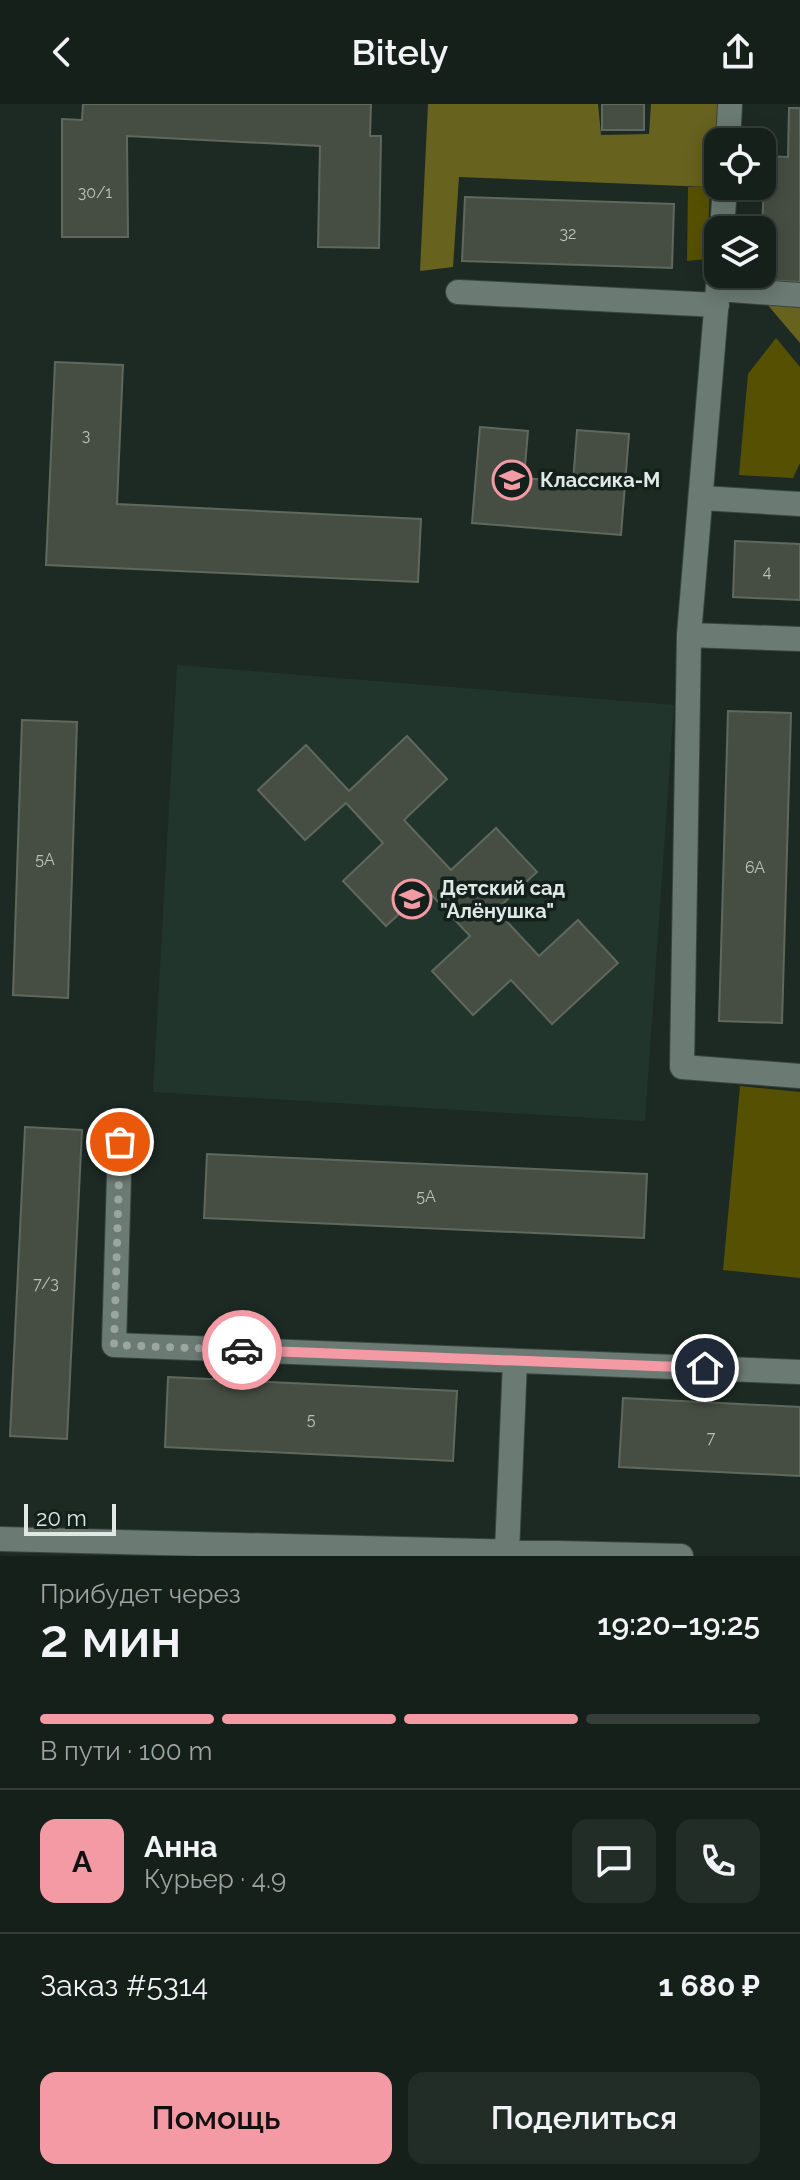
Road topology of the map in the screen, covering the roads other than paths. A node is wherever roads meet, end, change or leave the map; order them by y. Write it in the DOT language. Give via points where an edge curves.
graph roads {
  1 [pos="730,104"];
  2 [pos="729,128"];
  3 [pos="718,289"];
  4 [pos="458,292"];
  5 [pos="800,295"];
  6 [pos="702,498"];
  7 [pos="800,504"];
  8 [pos="689,635"];
  9 [pos="800,639"];
  10 [pos="800,1076"];
  11 [pos="120,1142"];
  12 [pos="515,1361"];
  13 [pos="800,1372"];
  14 [pos="0,1539"];
  15 [pos="292,1551"];
  16 [pos="507,1552"];
  17 [pos="681,1556"];
  1 -- 2 [label="street"];
  3 -- 4 [label="street"];
  3 -- 5 [label="street"];
  3 -- 6 [label="street"];
  6 -- 7 [label="street"];
  6 -- 8 [label="street"];
  8 -- 9 [label="street"];
  8 -- 10 [label="street" via="682,1067"];
  11 -- 12 [label="street" via="114,1345"];
  12 -- 13 [label="street"];
  12 -- 16 [label="street"];
  14 -- 15 [label="street"];
  15 -- 16 [label="street"];
  16 -- 17 [label="street"];
}
